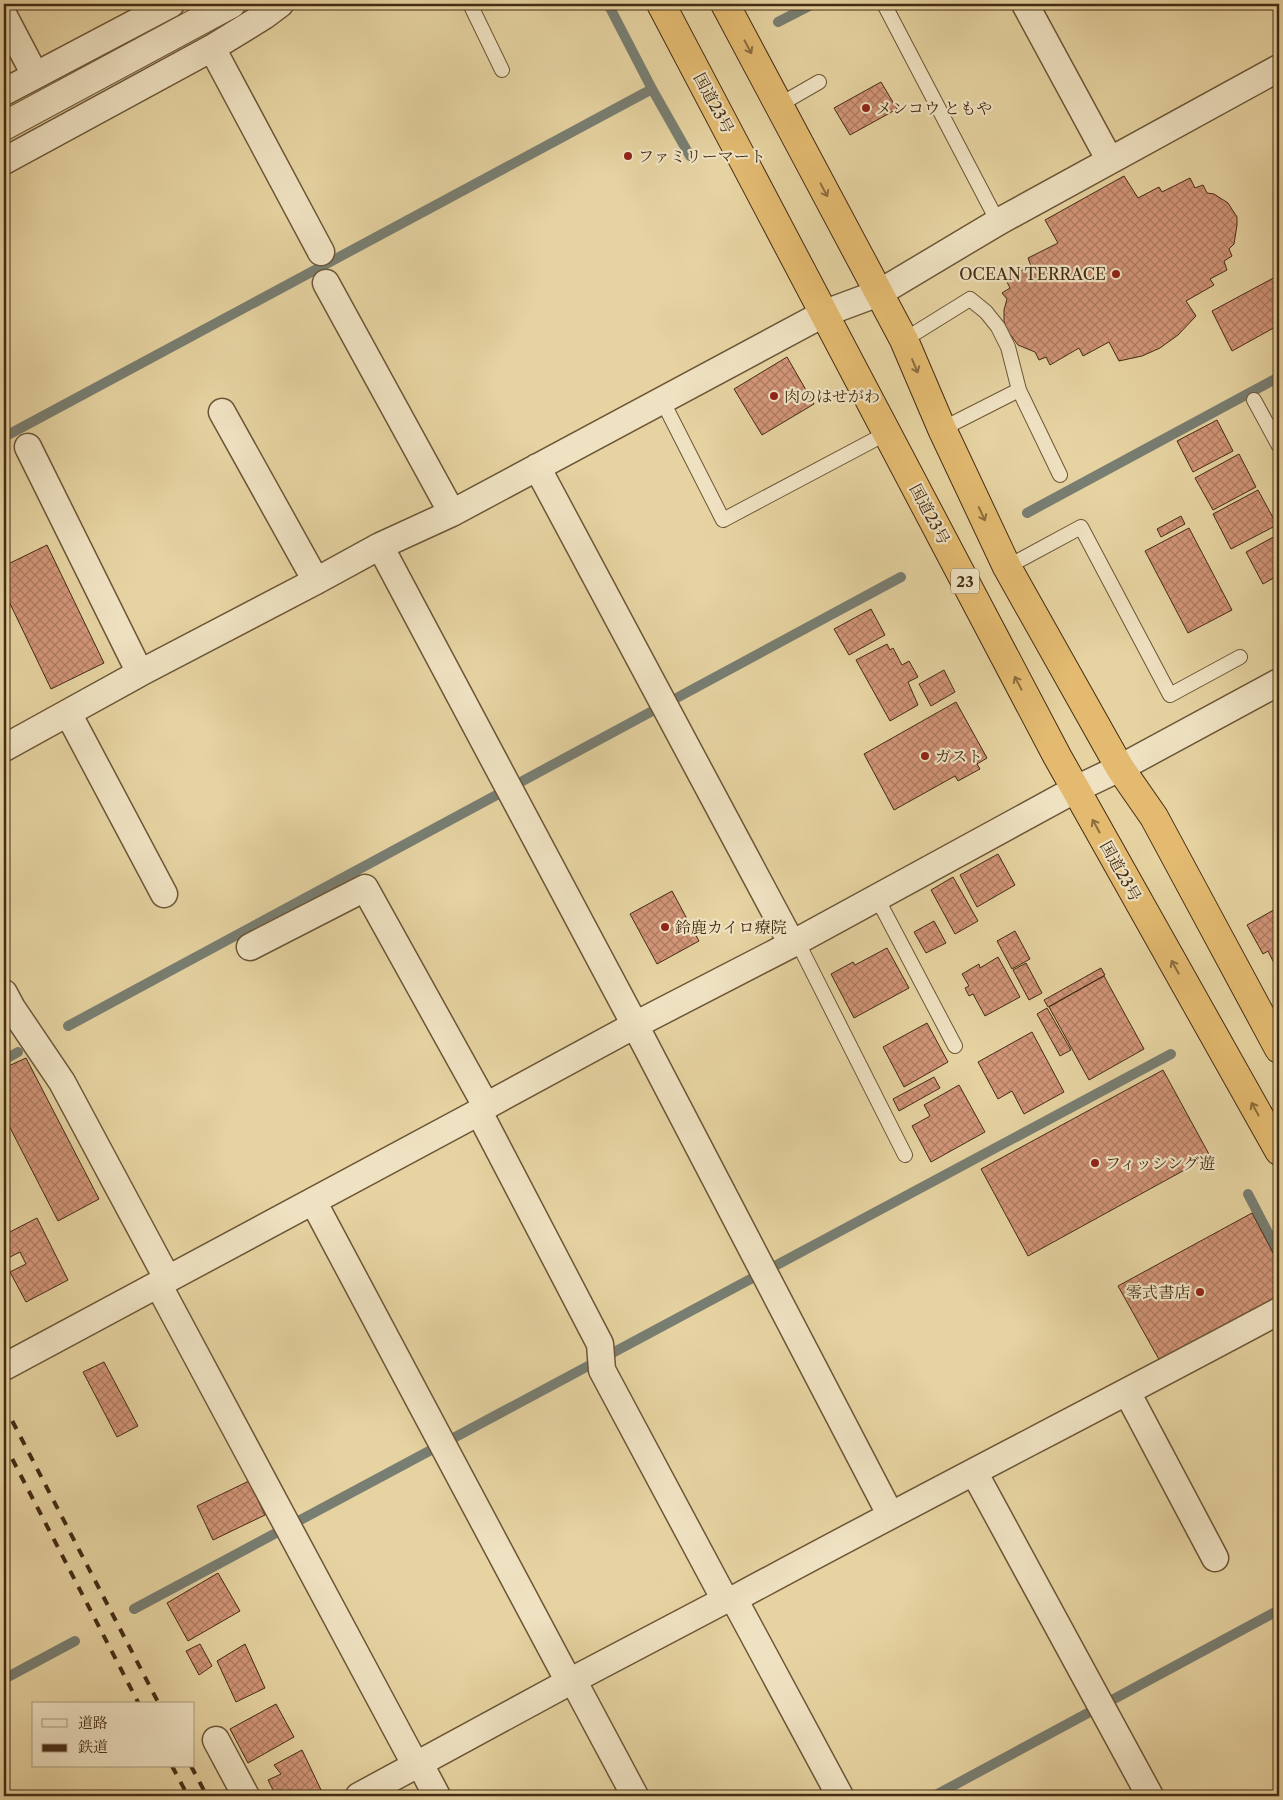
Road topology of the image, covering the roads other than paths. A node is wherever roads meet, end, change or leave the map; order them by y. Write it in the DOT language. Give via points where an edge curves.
graph roads {
  1 [pos="171,4"];
  2 [pos="231,4"];
  3 [pos="280,4"];
  4 [pos="470,4"];
  5 [pos="662,4"];
  6 [pos="725,4"];
  7 [pos="884,4"];
  8 [pos="1025,4"];
  9 [pos="4,16"];
  10 [pos="212,48"];
  11 [pos="1279,68"];
  12 [pos="502,70"];
  13 [pos="35,75"];
  14 [pos="819,82"];
  15 [pos="4,92"];
  16 [pos="778,106"];
  17 [pos="4,126"];
  18 [pos="1109,159"];
  19 [pos="4,161"];
  20 [pos="998,222"];
  21 [pos="321,252"];
  22 [pos="326,283"];
  23 [pos="879,293"];
  24 [pos="825,312"];
  25 [pos="904,340"];
  26 [pos="1019,390"];
  27 [pos="662,400"];
  28 [pos="1254,400"];
  29 [pos="222,412"];
  30 [pos="942,429"];
  31 [pos="888,433"];
  32 [pos="1279,446"];
  33 [pos="28,447"];
  34 [pos="536,467"];
  35 [pos="1060,475"];
  36 [pos="452,513"];
  37 [pos="380,546"];
  38 [pos="1007,567"];
  39 [pos="316,581"];
  40 [pos="1240,657"];
  41 [pos="140,673"];
  42 [pos="1279,682"];
  43 [pos="68,713"];
  44 [pos="4,748"];
  45 [pos="1120,768"];
  46 [pos="1076,789"];
  47 [pos="164,894"];
  48 [pos="877,898"];
  49 [pos="795,942"];
  50 [pos="250,947"];
  51 [pos="4,993"];
  52 [pos="635,1025"];
  53 [pos="955,1046"];
  54 [pos="1279,1049"];
  55 [pos="482,1109"];
  56 [pos="1279,1151"];
  57 [pos="905,1155"];
  58 [pos="314,1201"];
  59 [pos="163,1281"];
  60 [pos="1279,1310"];
  61 [pos="4,1367"];
  62 [pos="1127,1392"];
  63 [pos="974,1472"];
  64 [pos="890,1514"];
  65 [pos="1215,1558"];
  66 [pos="730,1599"];
  67 [pos="571,1681"];
  68 [pos="216,1740"];
  69 [pos="418,1765"];
  70 [pos="246,1796"];
  71 [pos="359,1796"];
  72 [pos="436,1796"];
  73 [pos="634,1796"];
  74 [pos="840,1796"];
  75 [pos="1150,1796"];
  1 -- 13 [label="street"];
  2 -- 17 [label="street"];
  3 -- 10 [label="street"];
  4 -- 12 [label="lane"];
  5 -- 24 [label="highway, 国道23号 / 23"];
  6 -- 16 [label="highway, one-way"];
  7 -- 20 [label="lane"];
  8 -- 18 [label="street"];
  9 -- 13 [label="street"];
  10 -- 19 [label="street"];
  10 -- 21 [label="street"];
  11 -- 18 [label="street"];
  13 -- 15 [label="street"];
  14 -- 16 [label="lane"];
  16 -- 23 [label="highway, one-way"];
  18 -- 20 [label="street"];
  20 -- 23 [label="street"];
  22 -- 36 [label="street"];
  23 -- 24 [label="street"];
  23 -- 25 [label="highway"];
  24 -- 27 [label="street"];
  24 -- 31 [label="highway, 国道23号 / 23"];
  25 -- 26 [label="lane" via="970,299 998,327 1008,347"];
  25 -- 30 [label="highway, one-way"];
  26 -- 30 [label="lane"];
  26 -- 35 [label="lane"];
  27 -- 31 [label="lane" via="723,520"];
  27 -- 34 [label="street"];
  28 -- 32 [label="lane"];
  29 -- 39 [label="street"];
  30 -- 38 [label="highway, one-way"];
  46 -- 31 [label="highway, 国道23号 / 23, one-way"];
  33 -- 41 [label="street"];
  34 -- 36 [label="street"];
  34 -- 49 [label="street"];
  36 -- 37 [label="street"];
  37 -- 39 [label="street"];
  37 -- 52 [label="street"];
  38 -- 40 [label="lane" via="1081,527 1170,695"];
  38 -- 45 [label="highway"];
  39 -- 41 [label="street"];
  41 -- 43 [label="street"];
  42 -- 45 [label="street"];
  43 -- 44 [label="street"];
  43 -- 47 [label="street"];
  45 -- 46 [label="street"];
  45 -- 54 [label="highway" via="1154,817"];
  46 -- 48 [label="street"];
  56 -- 46 [label="highway, 国道23号 / 23, one-way"];
  48 -- 49 [label="street"];
  48 -- 53 [label="lane"];
  49 -- 52 [label="street"];
  49 -- 57 [label="lane"];
  50 -- 55 [label="street" via="365,888"];
  51 -- 59 [label="street" via="62,1082"];
  52 -- 55 [label="street"];
  52 -- 64 [label="street"];
  55 -- 58 [label="street"];
  55 -- 66 [label="street" via="600,1344 602,1370"];
  58 -- 59 [label="street"];
  58 -- 67 [label="street" via="448,1457"];
  59 -- 61 [label="street"];
  59 -- 69 [label="street" via="296,1541"];
  60 -- 62 [label="street"];
  62 -- 63 [label="street"];
  62 -- 65 [label="street"];
  63 -- 64 [label="street"];
  63 -- 75 [label="street"];
  64 -- 66 [label="street"];
  66 -- 67 [label="street"];
  66 -- 74 [label="street"];
  67 -- 69 [label="street"];
  67 -- 73 [label="street"];
  68 -- 70 [label="street"];
  69 -- 71 [label="street"];
  69 -- 72 [label="street"];
}
